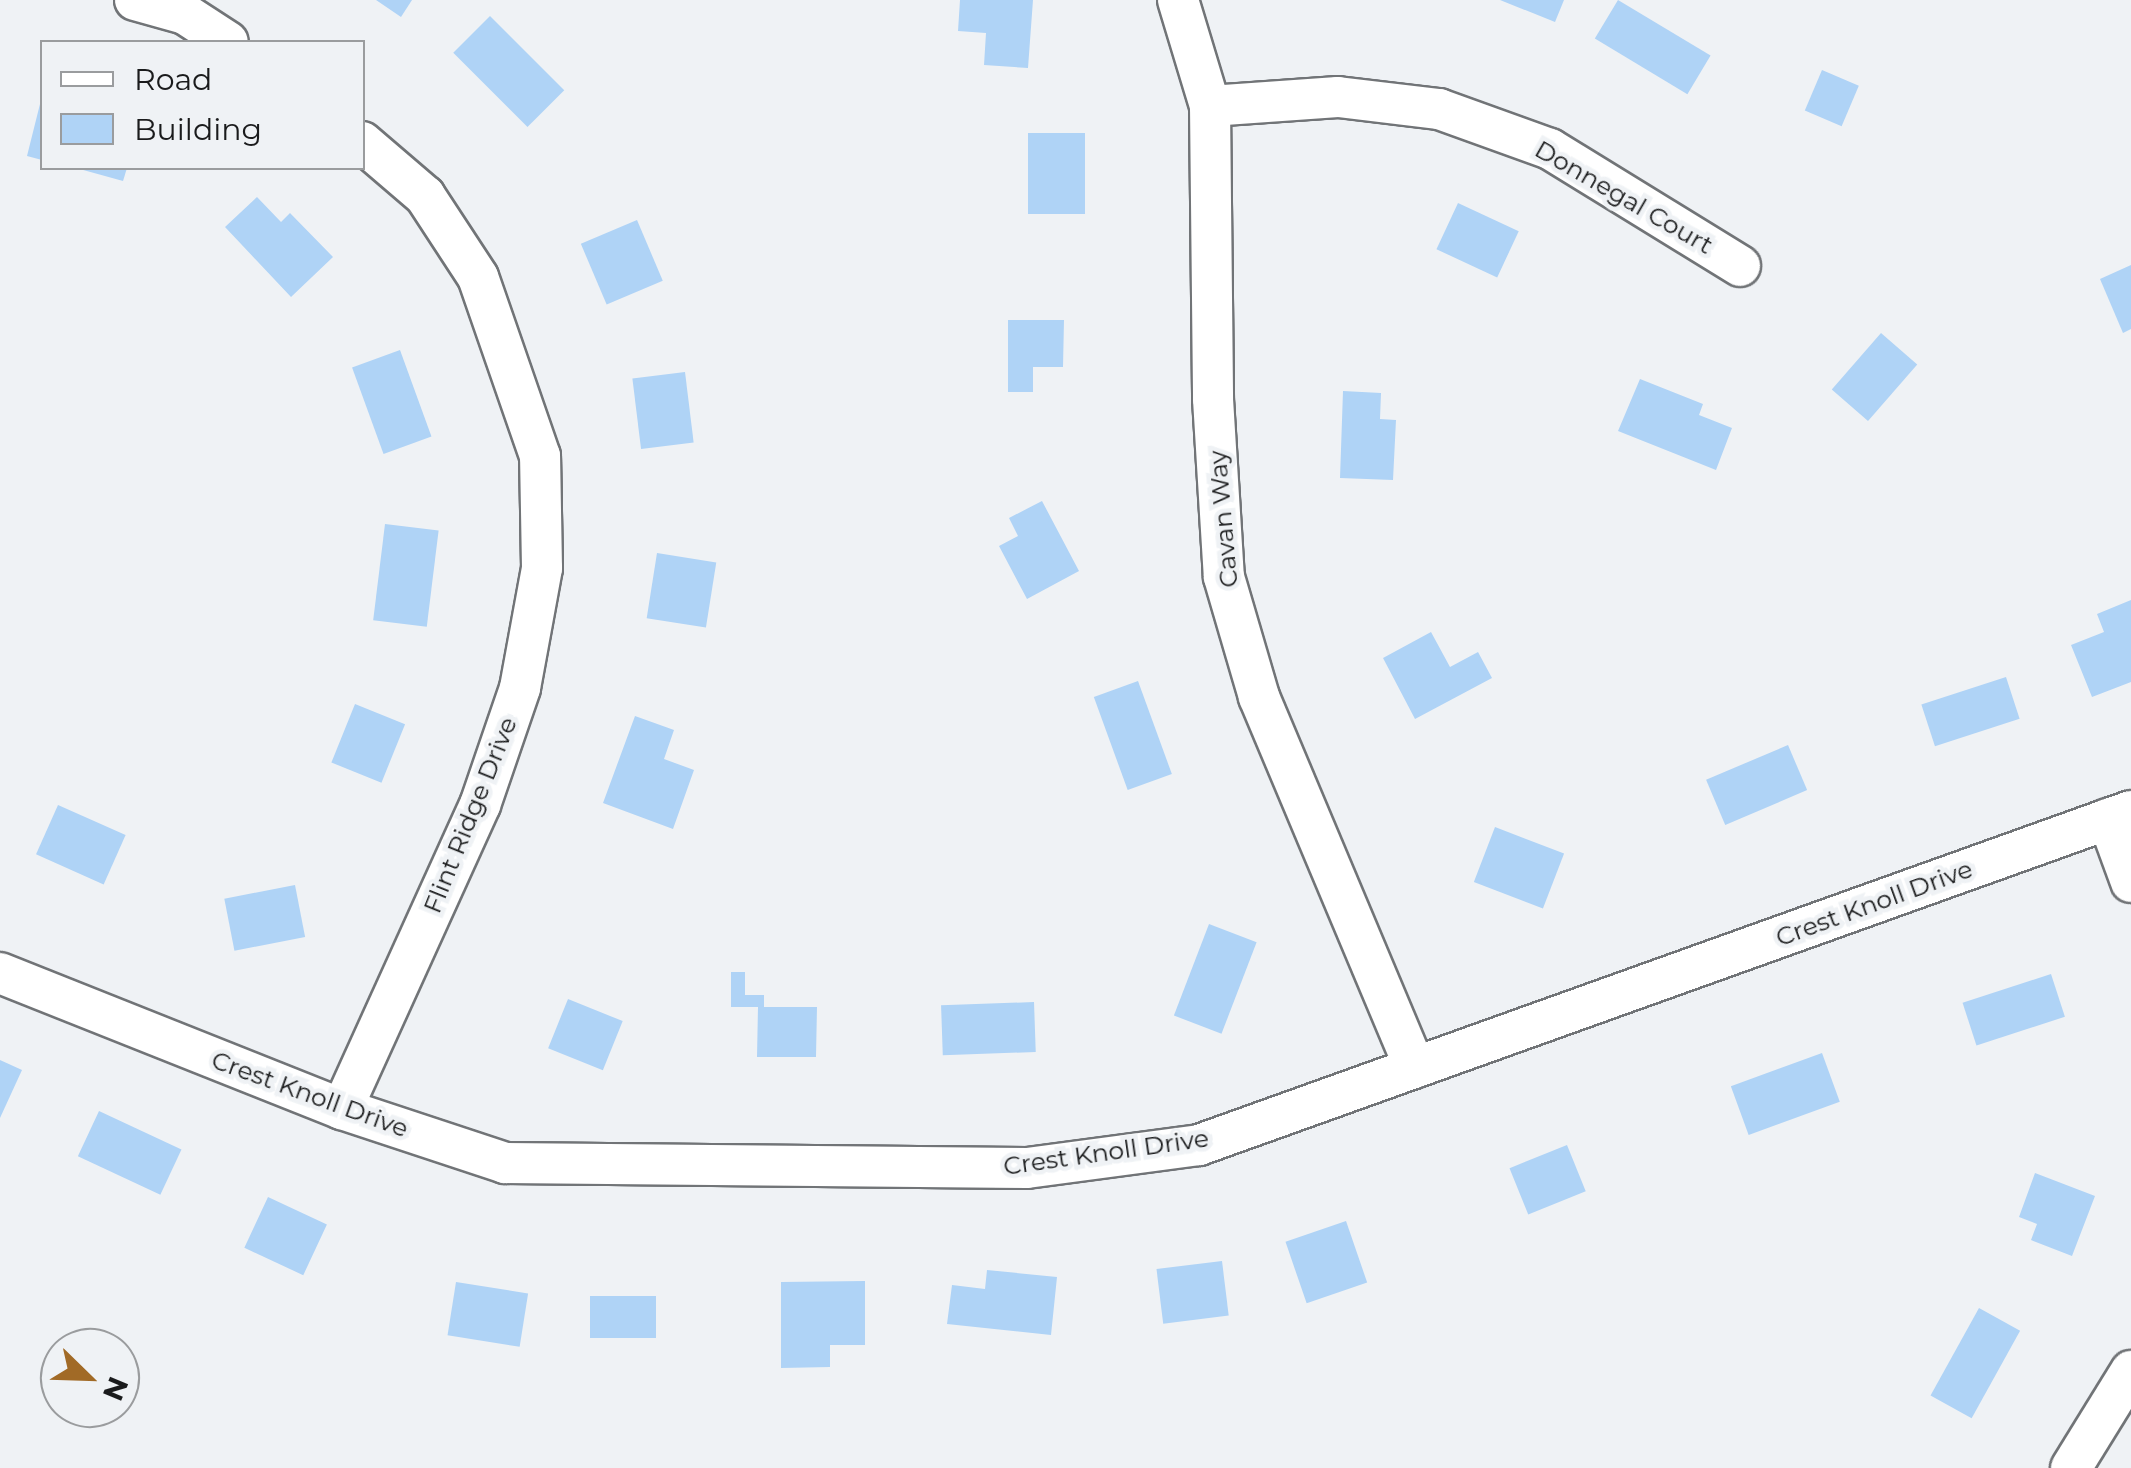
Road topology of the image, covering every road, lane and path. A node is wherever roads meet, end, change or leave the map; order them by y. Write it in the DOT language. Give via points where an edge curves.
graph roads {
  1 [pos="135,0"];
  2 [pos="1178,0"];
  3 [pos="225,40"];
  4 [pos="1210,106"];
  5 [pos="365,145"];
  6 [pos="1740,266"];
  7 [pos="2119,815"];
  8 [pos="2131,882"];
  9 [pos="0,972"];
  10 [pos="1415,1068"];
  11 [pos="342,1108"];
  12 [pos="2131,1371"];
  13 [pos="2071,1468"];
  1 -- 3 [label="street" via="185,14"];
  2 -- 4 [label="street, Cavan Way"];
  4 -- 6 [label="street, Donnegal Court" via="1338,97 1439,109 1550,150"];
  4 -- 10 [label="street, Cavan Way" via="1213,399 1224,577 1259,697"];
  5 -- 11 [label="street, Flint Ridge Drive" via="425,196 478,277 540,456 542,568 520,688 480,804"];
  7 -- 8 [label="street"];
  7 -- 10 [label="street, Crest Knoll Drive"];
  9 -- 11 [label="street, Crest Knoll Drive"];
  10 -- 11 [label="street, Crest Knoll Drive" via="1199,1145 1027,1168 505,1163"];
  12 -- 13 [label="street"];
}
